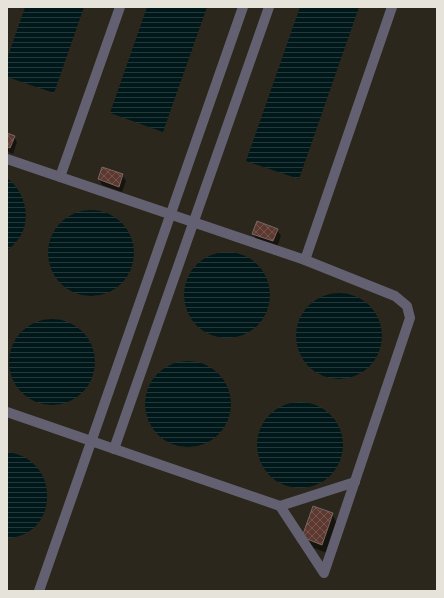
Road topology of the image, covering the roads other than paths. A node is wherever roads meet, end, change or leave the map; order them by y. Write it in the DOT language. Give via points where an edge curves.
graph roads {
  1 [pos="120,7"];
  2 [pos="243,7"];
  3 [pos="269,7"];
  4 [pos="392,7"];
  5 [pos="7,159"];
  6 [pos="60,177"];
  7 [pos="171,215"];
  8 [pos="194,222"];
  9 [pos="305,260"];
  10 [pos="7,412"];
  11 [pos="92,441"];
  12 [pos="114,450"];
  13 [pos="355,482"];
  14 [pos="280,506"];
  15 [pos="39,591"];
  1 -- 6 [label="lane"];
  2 -- 7 [label="lane"];
  3 -- 8 [label="lane"];
  4 -- 9 [label="lane"];
  5 -- 6 [label="lane"];
  6 -- 7 [label="lane"];
  7 -- 8 [label="lane"];
  7 -- 11 [label="lane"];
  8 -- 9 [label="lane"];
  8 -- 12 [label="lane"];
  9 -- 13 [label="lane" via="395,296 407,306 410,318"];
  10 -- 11 [label="lane"];
  11 -- 12 [label="lane"];
  11 -- 15 [label="lane"];
  12 -- 14 [label="lane"];
  13 -- 14 [label="lane"];
  13 -- 14 [label="lane" via="324,573"];
}
